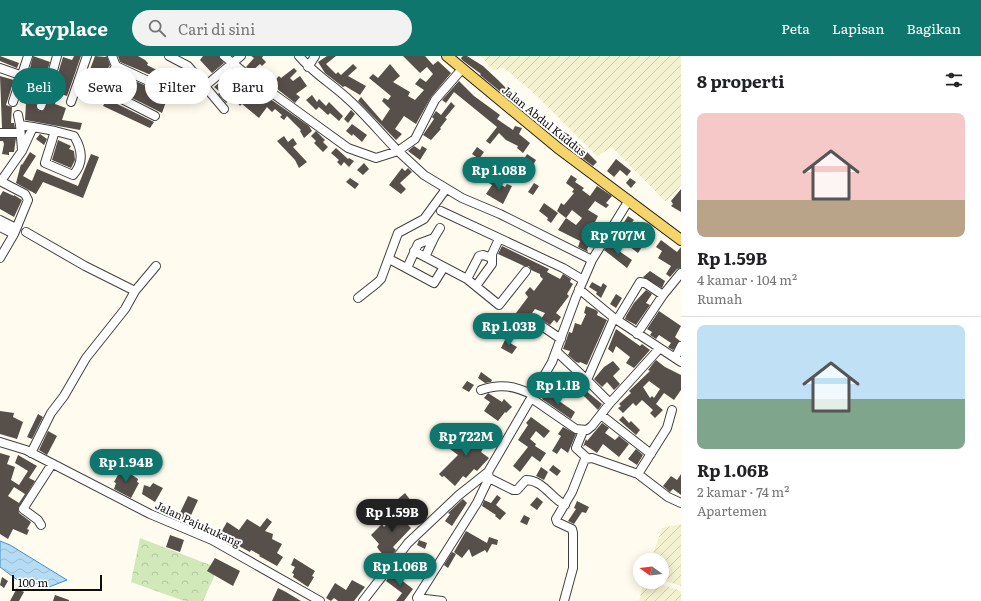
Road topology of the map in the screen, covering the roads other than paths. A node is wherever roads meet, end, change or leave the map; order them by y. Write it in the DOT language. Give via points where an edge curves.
graph roads {
  1 [pos="28,56"];
  2 [pos="57,56"];
  3 [pos="87,56"];
  4 [pos="112,56"];
  5 [pos="169,56"];
  6 [pos="224,56"];
  7 [pos="241,56"];
  8 [pos="299,56"];
  9 [pos="315,56"];
  10 [pos="447,56"];
  11 [pos="234,62"];
  12 [pos="116,66"];
  13 [pos="308,67"];
  14 [pos="0,68"];
  15 [pos="24,68"];
  16 [pos="54,68"];
  17 [pos="190,68"];
  18 [pos="462,69"];
  19 [pos="12,72"];
  20 [pos="145,80"];
  21 [pos="210,82"];
  22 [pos="210,92"];
  23 [pos="71,102"];
  24 [pos="224,109"];
  25 [pos="18,115"];
  26 [pos="155,116"];
  27 [pos="33,127"];
  28 [pos="20,129"];
  29 [pos="55,131"];
  30 [pos="0,133"];
  31 [pos="22,151"];
  32 [pos="398,151"];
  33 [pos="0,181"];
  34 [pos="446,189"];
  35 [pos="629,200"];
  36 [pos="440,210"];
  37 [pos="0,220"];
  38 [pos="0,227"];
  39 [pos="440,228"];
  40 [pos="15,231"];
  41 [pos="26,232"];
  42 [pos="434,238"];
  43 [pos="499,239"];
  44 [pos="681,240"];
  45 [pos="414,251"];
  46 [pos="425,257"];
  47 [pos="0,258"];
  48 [pos="492,258"];
  49 [pos="592,260"];
  50 [pos="393,261"];
  51 [pos="156,266"];
  52 [pos="444,267"];
  53 [pos="406,268"];
  54 [pos="526,271"];
  55 [pos="681,273"];
  56 [pos="467,279"];
  57 [pos="583,280"];
  58 [pos="476,286"];
  59 [pos="579,289"];
  60 [pos="135,291"];
  61 [pos="663,295"];
  62 [pos="358,298"];
  63 [pos="615,319"];
  64 [pos="533,320"];
  65 [pos="637,334"];
  66 [pos="561,339"];
  67 [pos="681,346"];
  68 [pos="659,349"];
  69 [pos="557,352"];
  70 [pos="678,360"];
  71 [pos="587,380"];
  72 [pos="481,390"];
  73 [pos="532,397"];
  74 [pos="610,403"];
  75 [pos="672,410"];
  76 [pos="601,415"];
  77 [pos="583,431"];
  78 [pos="0,442"];
  79 [pos="31,453"];
  80 [pos="651,454"];
  81 [pos="587,458"];
  82 [pos="52,464"];
  83 [pos="638,474"];
  84 [pos="489,475"];
  85 [pos="681,503"];
  86 [pos="564,506"];
  87 [pos="41,525"];
  88 [pos="416,599"];
  89 [pos="320,601"];
  90 [pos="363,601"];
  91 [pos="442,601"];
  92 [pos="564,601"];
  1 -- 15 [label="street"];
  2 -- 16 [label="street"];
  3 -- 23 [label="street"];
  4 -- 12 [label="street"];
  5 -- 17 [label="street"];
  6 -- 11 [label="street"];
  7 -- 11 [label="street"];
  8 -- 13 [label="street"];
  9 -- 13 [label="street"];
  10 -- 18 [label="main road, Jalan Abdul Kuddus"];
  11 -- 21 [label="street"];
  11 -- 32 [label="street" via="246,74 348,148 376,158"];
  12 -- 20 [label="street"];
  12 -- 26 [label="street" via="107,81 108,92"];
  13 -- 32 [label="street" via="348,98"];
  14 -- 19 [label="street"];
  18 -- 32 [label="street" via="435,100 415,139"];
  18 -- 35 [label="main road, Jalan Abdul Kuddus" via="558,148"];
  22 -- 24 [label="street"];
  25 -- 28 [label="street"];
  27 -- 28 [label="street"];
  27 -- 29 [label="street"];
  27 -- 31 [label="street"];
  28 -- 30 [label="street"];
  28 -- 31 [label="street"];
  29 -- 29 [label="street" via="75,137 81,150 74,176 45,164"];
  31 -- 33 [label="street"];
  32 -- 34 [label="street" via="418,170"];
  33 -- 40 [label="street" via="28,198"];
  34 -- 49 [label="street"];
  34 -- 62 [label="street" via="424,219 398,233 381,279"];
  35 -- 44 [label="main road, Jalan Abdul Kuddus"];
  35 -- 49 [label="street"];
  36 -- 43 [label="street"];
  37 -- 40 [label="street"];
  38 -- 40 [label="street"];
  39 -- 42 [label="street"];
  40 -- 47 [label="street"];
  41 -- 60 [label="street"];
  42 -- 45 [label="street" via="418,244"];
  42 -- 46 [label="street"];
  43 -- 48 [label="street"];
  43 -- 57 [label="street" via="563,268"];
  45 -- 46 [label="street"];
  45 -- 53 [label="street"];
  46 -- 52 [label="street"];
  48 -- 56 [label="street" via="479,256"];
  48 -- 58 [label="street" via="491,264"];
  49 -- 57 [label="street"];
  50 -- 53 [label="street"];
  51 -- 60 [label="street"];
  52 -- 53 [label="street" via="434,282"];
  52 -- 56 [label="street"];
  54 -- 58 [label="street" via="499,305"];
  55 -- 61 [label="street"];
  56 -- 58 [label="street"];
  57 -- 59 [label="street"];
  59 -- 63 [label="street"];
  59 -- 66 [label="street"];
  60 -- 79 [label="street" via="125,309 82,363 64,396 51,413"];
  61 -- 63 [label="street" via="646,283 640,282"];
  61 -- 65 [label="street"];
  63 -- 65 [label="street"];
  63 -- 71 [label="street"];
  64 -- 66 [label="street"];
  65 -- 68 [label="street"];
  66 -- 69 [label="street"];
  67 -- 70 [label="street"];
  68 -- 70 [label="street"];
  68 -- 74 [label="street"];
  69 -- 71 [label="street"];
  69 -- 73 [label="street"];
  71 -- 74 [label="street"];
  72 -- 73 [label="street" via="494,386 510,386"];
  73 -- 77 [label="street" via="576,429"];
  73 -- 84 [label="street"];
  74 -- 76 [label="street"];
  75 -- 80 [label="street" via="667,428"];
  76 -- 77 [label="street" via="592,426"];
  76 -- 80 [label="street"];
  77 -- 81 [label="street" via="576,448"];
  78 -- 79 [label="street, Jalan Pajukukang"];
  79 -- 82 [label="street, Jalan Pajukukang"];
  80 -- 83 [label="street"];
  81 -- 83 [label="street"];
  81 -- 86 [label="street"];
  82 -- 87 [label="street" via="23,509"];
  82 -- 89 [label="street, Jalan Pajukukang" via="150,514 212,540"];
  83 -- 85 [label="street" via="668,497"];
  84 -- 86 [label="street" via="513,490 517,490 526,480 537,482"];
  84 -- 88 [label="street" via="458,534"];
  84 -- 90 [label="street" via="459,495 408,543"];
  86 -- 92 [label="street" via="556,521 573,531 574,564"];
  88 -- 91 [label="street"];
}
